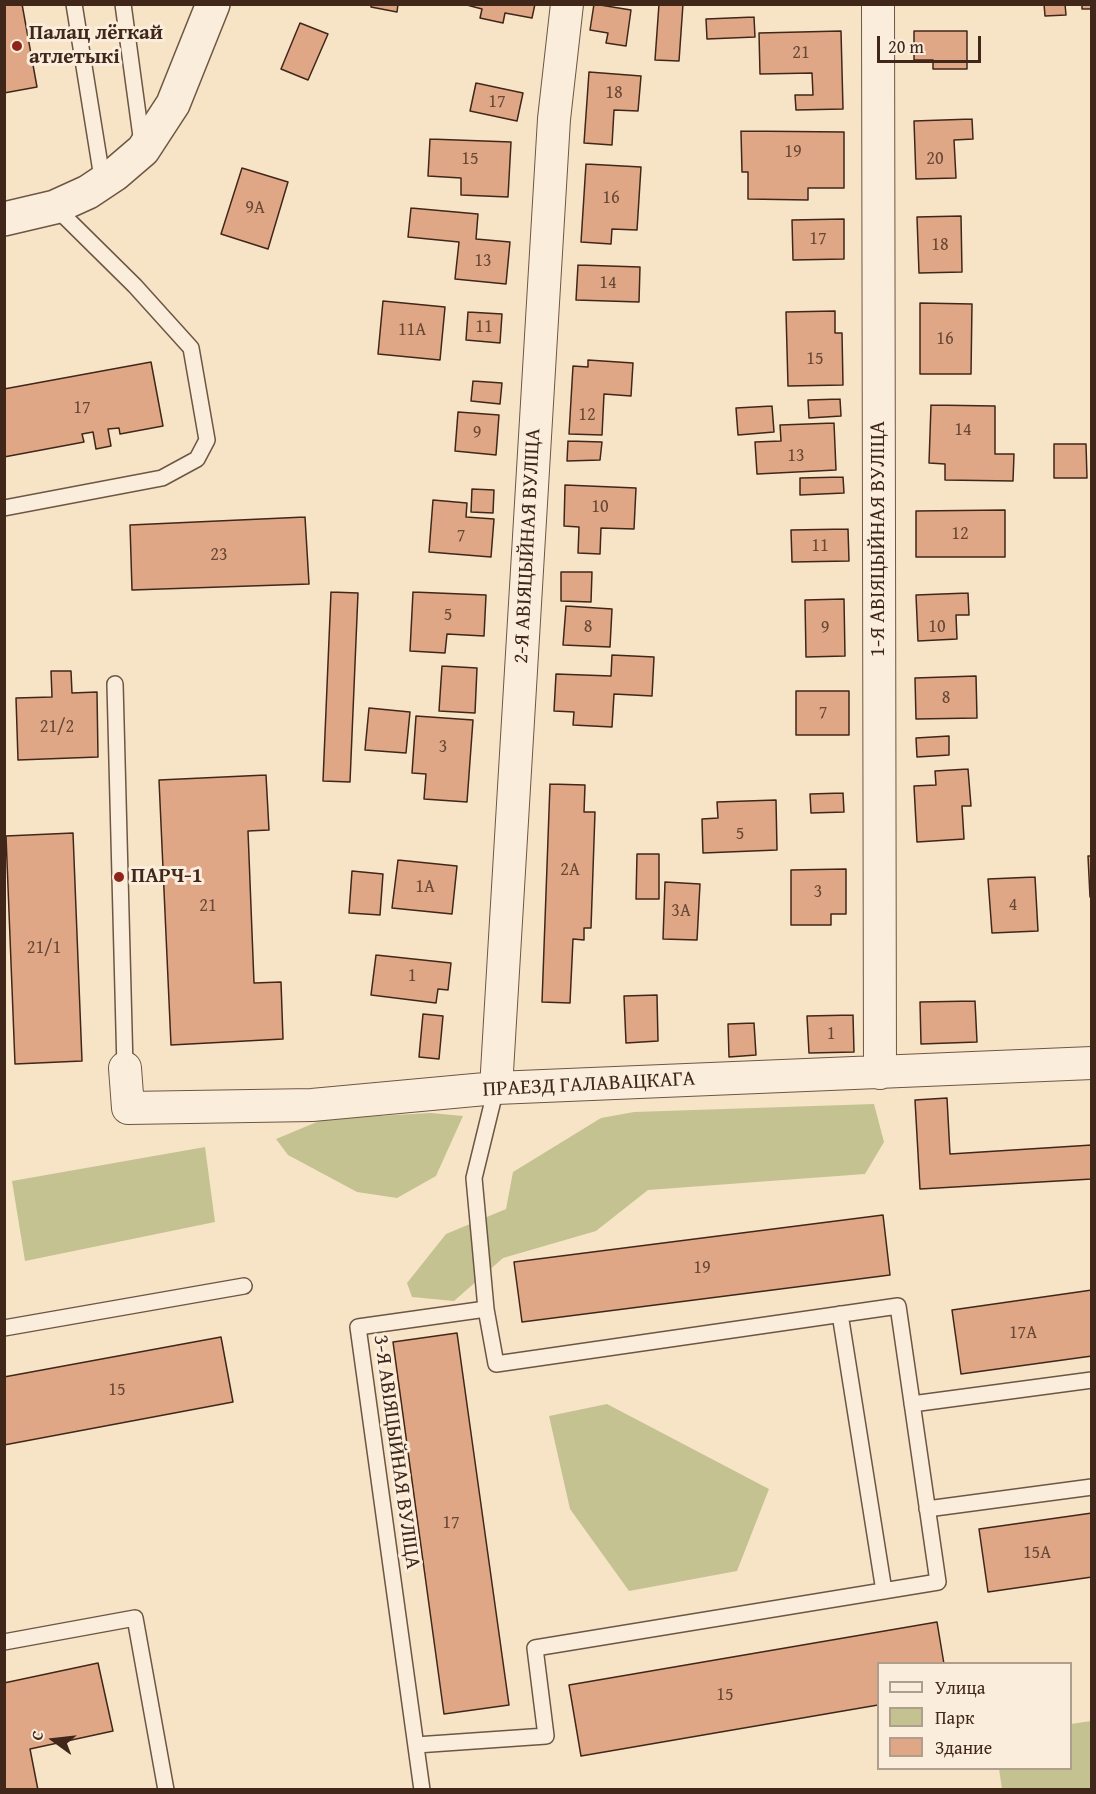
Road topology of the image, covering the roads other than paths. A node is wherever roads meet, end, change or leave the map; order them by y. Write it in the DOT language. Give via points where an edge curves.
graph roads {
  1 [pos="74,4"];
  2 [pos="123,4"];
  3 [pos="213,4"];
  4 [pos="567,4"];
  5 [pos="878,4"];
  6 [pos="143,150"];
  7 [pos="103,184"];
  8 [pos="55,207"];
  9 [pos="4,219"];
  10 [pos="4,508"];
  11 [pos="115,684"];
  12 [pos="1092,1063"];
  13 [pos="125,1068"];
  14 [pos="880,1073"];
  15 [pos="496,1088"];
  16 [pos="244,1286"];
  17 [pos="486,1309"];
  18 [pos="840,1314"];
  19 [pos="4,1328"];
  20 [pos="1092,1380"];
  21 [pos="912,1404"];
  22 [pos="1092,1487"];
  23 [pos="927,1509"];
  24 [pos="884,1591"];
  25 [pos="4,1642"];
  26 [pos="416,1745"];
  27 [pos="166,1790"];
  28 [pos="422,1790"];
  1 -- 7 [label="lane"];
  2 -- 6 [label="lane"];
  3 -- 6 [label="street" via="173,104"];
  4 -- 15 [label="street, 2-Я АВІЯЦЫЙНАЯ ВУЛІЦА" via="554,119"];
  5 -- 14 [label="street, 1-Я АВІЯЦЫЙНАЯ ВУЛІЦА"];
  6 -- 7 [label="street"];
  7 -- 8 [label="street"];
  8 -- 9 [label="street"];
  8 -- 10 [label="lane" via="191,348 207,440 197,459 162,478"];
  11 -- 13 [label="lane"];
  12 -- 14 [label="street, ПРАЕЗД ГАЛАВАЦКАГА"];
  13 -- 15 [label="street, ПРАЕЗД ГАЛАВАЦКАГА" via="128,1108 312,1105"];
  14 -- 15 [label="street, ПРАЕЗД ГАЛАВАЦКАГА"];
  15 -- 17 [label="lane" via="474,1178"];
  16 -- 19 [label="lane"];
  17 -- 18 [label="lane" via="496,1364"];
  17 -- 26 [label="lane, 3-Я АВІЯЦЫЙНАЯ ВУЛІЦА" via="358,1327"];
  18 -- 21 [label="lane" via="898,1306"];
  18 -- 24 [label="lane"];
  20 -- 21 [label="lane"];
  21 -- 23 [label="lane"];
  22 -- 23 [label="lane"];
  23 -- 24 [label="lane" via="938,1582"];
  24 -- 26 [label="lane" via="534,1648 546,1736"];
  25 -- 27 [label="lane" via="135,1618"];
  26 -- 28 [label="lane, 3-Я АВІЯЦЫЙНАЯ ВУЛІЦА"];
}
